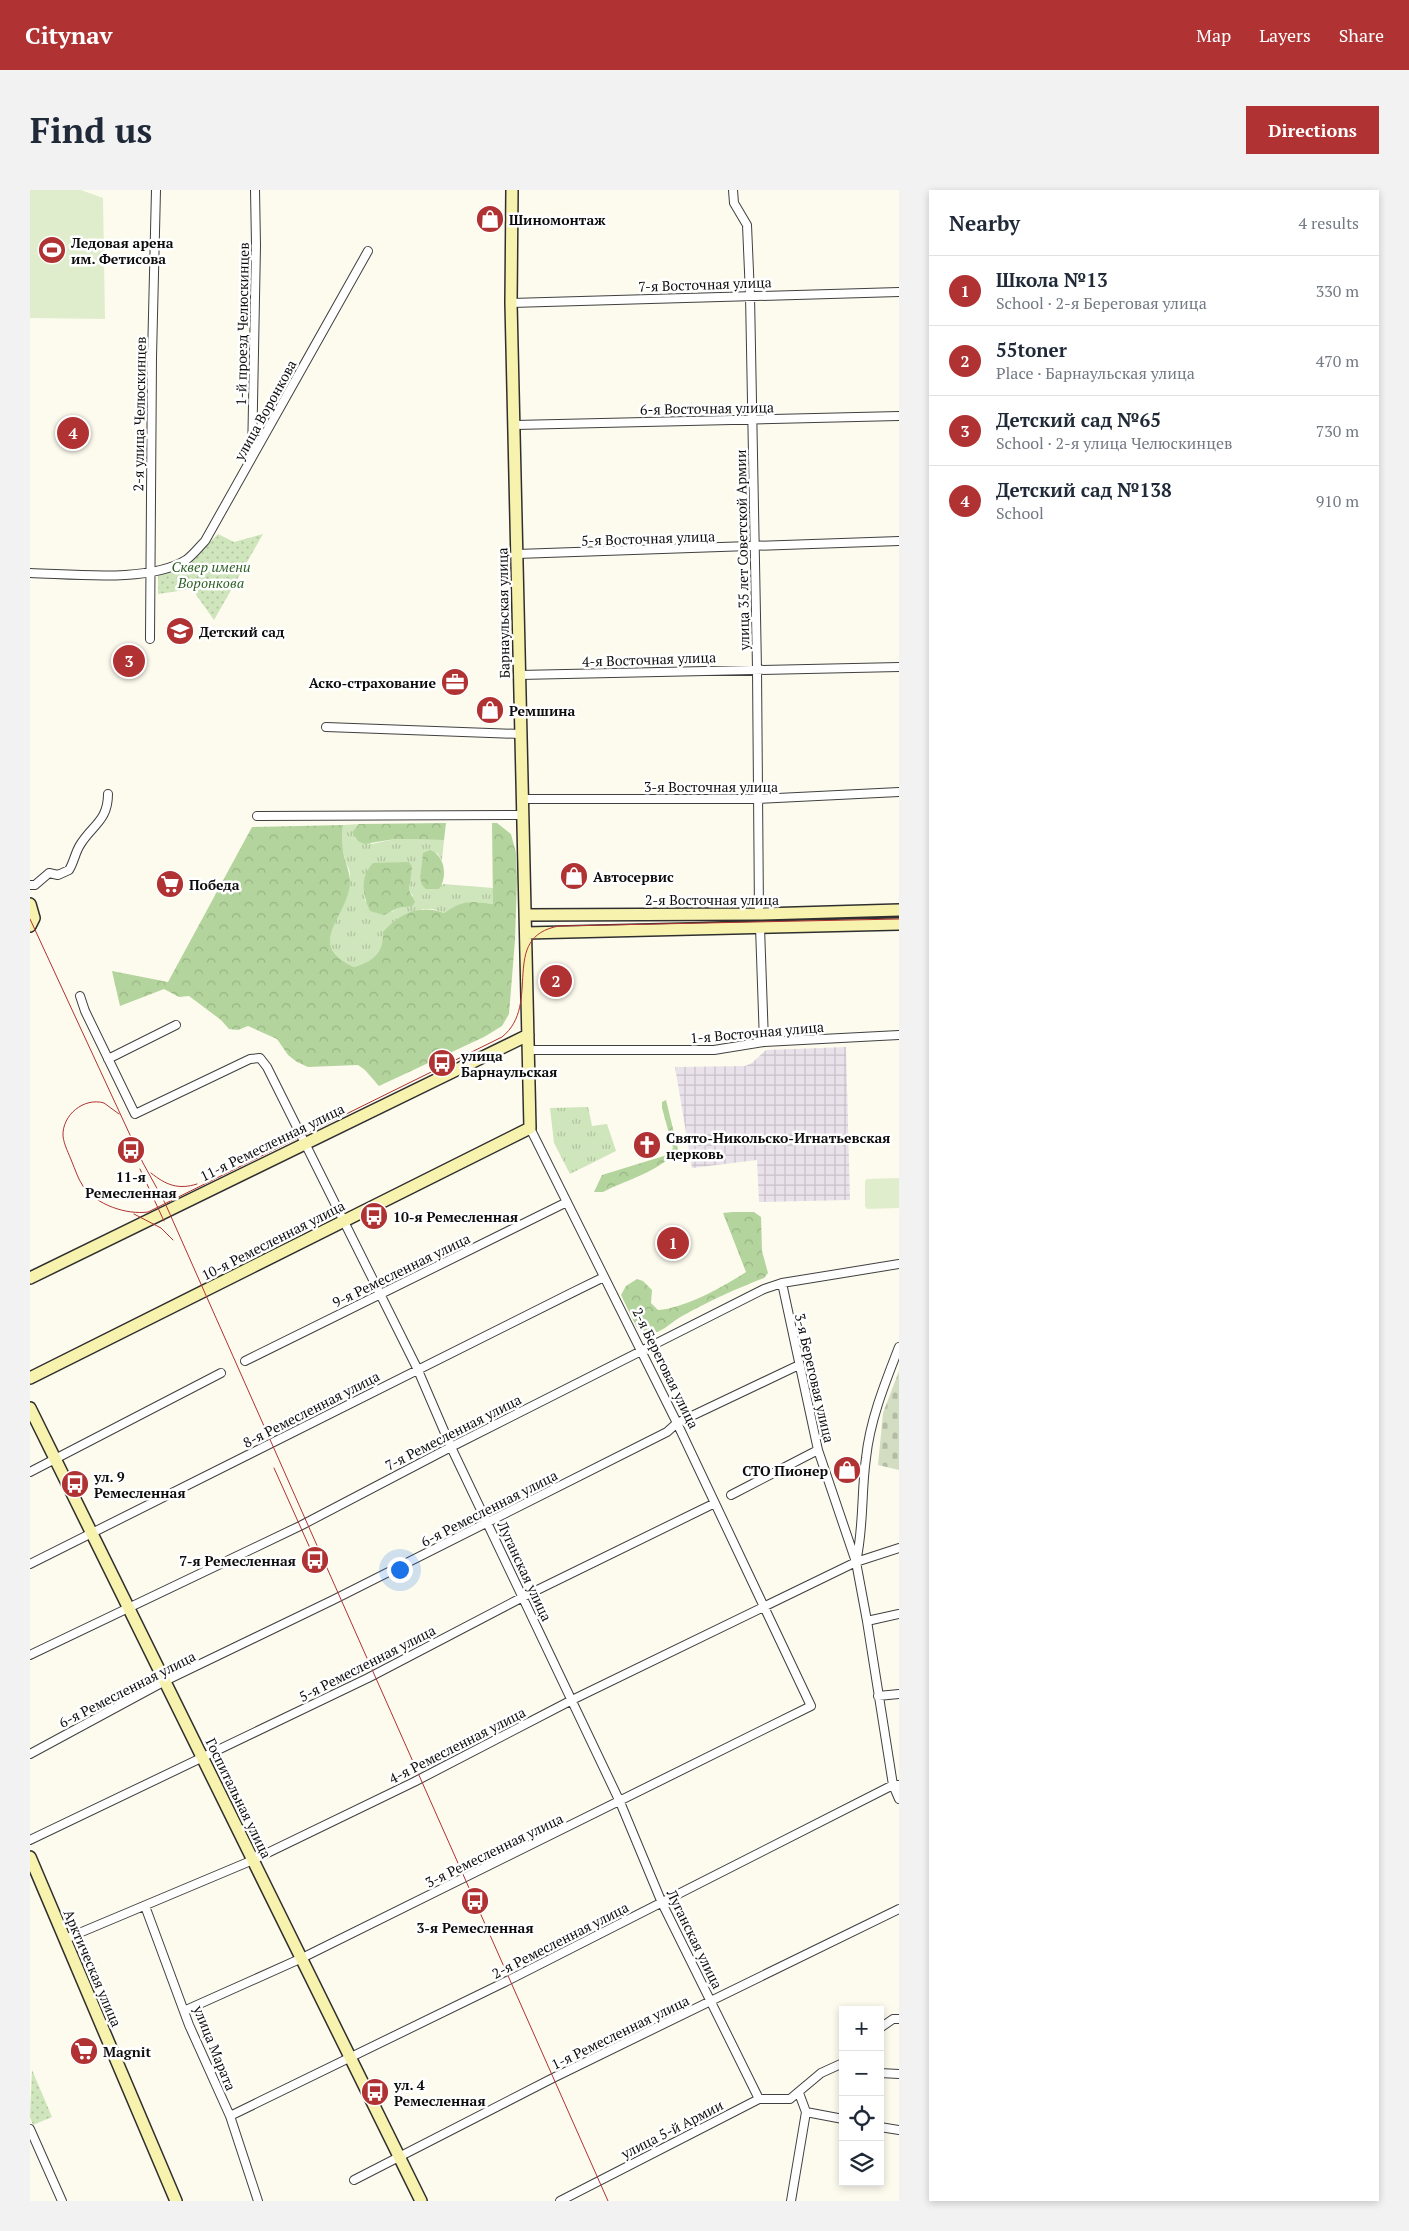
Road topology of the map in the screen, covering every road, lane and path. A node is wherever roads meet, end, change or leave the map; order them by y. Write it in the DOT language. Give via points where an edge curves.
graph roads {
  1 [pos="156,190"];
  2 [pos="255,190"];
  3 [pos="512,190"];
  4 [pos="734,190"];
  5 [pos="368,251"];
  6 [pos="899,292"];
  7 [pos="750,296"];
  8 [pos="511,303"];
  9 [pos="899,416"];
  10 [pos="751,420"];
  11 [pos="515,425"];
  12 [pos="252,459"];
  13 [pos="899,541"];
  14 [pos="755,546"];
  15 [pos="517,554"];
  16 [pos="30,573"];
  17 [pos="151,573"];
  18 [pos="150,639"];
  19 [pos="899,667"];
  20 [pos="757,669"];
  21 [pos="519,675"];
  22 [pos="326,727"];
  23 [pos="520,734"];
  24 [pos="899,792"];
  25 [pos="108,794"];
  26 [pos="522,798"];
  27 [pos="759,799"];
  28 [pos="523,815"];
  29 [pos="257,816"];
  30 [pos="30,885"];
  31 [pos="30,904"];
  32 [pos="899,910"];
  33 [pos="759,914"];
  34 [pos="526,915"];
  35 [pos="899,924"];
  36 [pos="30,926"];
  37 [pos="760,927"];
  38 [pos="526,933"];
  39 [pos="80,996"];
  40 [pos="176,1025"];
  41 [pos="528,1035"];
  42 [pos="899,1035"];
  43 [pos="764,1042"];
  44 [pos="527,1050"];
  45 [pos="108,1059"];
  46 [pos="530,1128"];
  47 [pos="305,1143"];
  48 [pos="567,1202"];
  49 [pos="344,1221"];
  50 [pos="899,1264"];
  51 [pos="604,1277"];
  52 [pos="30,1278"];
  53 [pos="782,1283"];
  54 [pos="380,1294"];
  55 [pos="899,1347"];
  56 [pos="641,1350"];
  57 [pos="245,1361"];
  58 [pos="799,1365"];
  59 [pos="417,1368"];
  60 [pos="221,1373"];
  61 [pos="30,1378"];
  62 [pos="30,1408"];
  63 [pos="677,1423"];
  64 [pos="450,1447"];
  65 [pos="818,1450"];
  66 [pos="56,1459"];
  67 [pos="30,1472"];
  68 [pos="731,1495"];
  69 [pos="713,1504"];
  70 [pos="488,1523"];
  71 [pos="92,1533"];
  72 [pos="899,1548"];
  73 [pos="856,1562"];
  74 [pos="30,1564"];
  75 [pos="523,1597"];
  76 [pos="764,1606"];
  77 [pos="128,1608"];
  78 [pos="899,1614"];
  79 [pos="867,1621"];
  80 [pos="30,1655"];
  81 [pos="166,1681"];
  82 [pos="899,1694"];
  83 [pos="878,1696"];
  84 [pos="572,1700"];
  85 [pos="811,1706"];
  86 [pos="30,1754"];
  87 [pos="203,1758"];
  88 [pos="896,1785"];
  89 [pos="899,1799"];
  90 [pos="620,1802"];
  91 [pos="30,1840"];
  92 [pos="30,1857"];
  93 [pos="253,1860"];
  94 [pos="662,1904"];
  95 [pos="145,1906"];
  96 [pos="899,1909"];
  97 [pos="65,1939"];
  98 [pos="302,1958"];
  99 [pos="712,2002"];
  100 [pos="186,2010"];
  101 [pos="899,2019"];
  102 [pos="884,2025"];
  103 [pos="351,2058"];
  104 [pos="839,2069"];
  105 [pos="884,2073"];
  106 [pos="899,2074"];
  107 [pos="799,2093"];
  108 [pos="759,2099"];
  109 [pos="806,2112"];
  110 [pos="230,2116"];
  111 [pos="839,2118"];
  112 [pos="884,2128"];
  113 [pos="30,2129"];
  114 [pos="899,2130"];
  115 [pos="399,2157"];
  116 [pos="354,2180"];
  117 [pos="62,2201"];
  118 [pos="176,2201"];
  119 [pos="258,2201"];
  120 [pos="421,2201"];
  121 [pos="560,2201"];
  122 [pos="791,2201"];
  1 -- 17 [label="street, 2-я улица Челюскинцев"];
  2 -- 12 [label="street, 1-й проезд Челюскинцев"];
  3 -- 8 [label="main road, Барнаульская улица"];
  4 -- 7 [label="street, улица 35 лет Советской Армии" via="734,203 747,225"];
  5 -- 12 [label="street, улица Воронкова"];
  6 -- 7 [label="street, 7-я Восточная улица"];
  7 -- 8 [label="street, 7-я Восточная улица"];
  7 -- 10 [label="street, улица 35 лет Советской Армии"];
  8 -- 11 [label="main road, Барнаульская улица"];
  9 -- 10 [label="street, 6-я Восточная улица"];
  10 -- 11 [label="street, 6-я Восточная улица"];
  10 -- 14 [label="street, улица 35 лет Советской Армии"];
  11 -- 15 [label="main road, Барнаульская улица"];
  12 -- 17 [label="street, улица Воронкова" via="205,541 187,559"];
  13 -- 14 [label="street, 5-я Восточная улица"];
  14 -- 15 [label="street, 5-я Восточная улица"];
  14 -- 20 [label="street, улица 35 лет Советской Армии"];
  15 -- 21 [label="main road, Барнаульская улица"];
  16 -- 17 [label="street"];
  17 -- 18 [label="street, 2-я улица Челюскинцев"];
  19 -- 20 [label="street, 4-я Восточная улица"];
  20 -- 21 [label="street, 4-я Восточная улица"];
  20 -- 27 [label="street, улица 35 лет Советской Армии"];
  21 -- 23 [label="main road, Барнаульская улица"];
  22 -- 23 [label="street"];
  23 -- 26 [label="main road, Барнаульская улица"];
  24 -- 27 [label="street, 3-я Восточная улица"];
  25 -- 30 [label="street" via="105,813 82,842 69,870 58,875 49,873 35,885"];
  26 -- 27 [label="street, 3-я Восточная улица"];
  26 -- 28 [label="main road, Барнаульская улица"];
  27 -- 33 [label="street, улица 35 лет Советской Армии"];
  28 -- 29 [label="street"];
  28 -- 34 [label="main road, Барнаульская улица"];
  31 -- 36 [label="main road" via="34,918"];
  32 -- 33 [label="main road, 2-я Восточная улица"];
  33 -- 34 [label="main road, 2-я Восточная улица"];
  34 -- 38 [label="main road, Барнаульская улица"];
  35 -- 37 [label="main road, 2-я Восточная улица"];
  37 -- 38 [label="main road, 2-я Восточная улица"];
  37 -- 43 [label="street"];
  38 -- 41 [label="main road, Барнаульская улица"];
  39 -- 45 [label="street"];
  40 -- 45 [label="street"];
  41 -- 44 [label="main road, 2-я Береговая улица"];
  41 -- 47 [label="main road, 11-я Ремесленная улица"];
  42 -- 43 [label="street, 1-я Восточная улица"];
  43 -- 44 [label="street, 1-я Восточная улица" via="714,1050"];
  44 -- 46 [label="main road, 2-я Береговая улица"];
  45 -- 47 [label="street, Луганская улица" via="135,1114 250,1059 260,1058 268,1067"];
  46 -- 48 [label="street, 2-я Береговая улица"];
  46 -- 49 [label="main road, 10-я Ремесленная улица"];
  47 -- 49 [label="street, Луганская улица"];
  47 -- 52 [label="main road, 11-я Ремесленная улица"];
  48 -- 51 [label="street, 2-я Береговая улица"];
  48 -- 54 [label="street, 9-я Ремесленная улица"];
  49 -- 54 [label="street, Луганская улица"];
  49 -- 61 [label="main road, 10-я Ремесленная улица"];
  50 -- 53 [label="street, 7-я Ремесленная улица"];
  51 -- 56 [label="street, 2-я Береговая улица"];
  51 -- 59 [label="street, 8-я Ремесленная улица"];
  53 -- 56 [label="street, 7-я Ремесленная улица"];
  53 -- 58 [label="street, 3-я Береговая улица"];
  54 -- 57 [label="street, 9-я Ремесленная улица"];
  54 -- 59 [label="street, Луганская улица"];
  55 -- 73 [label="street, 3-я Береговая улица" via="871,1430"];
  56 -- 63 [label="street, 2-я Береговая улица"];
  56 -- 64 [label="street, 7-я Ремесленная улица"];
  58 -- 63 [label="street, 6-я Ремесленная улица"];
  58 -- 65 [label="street, 3-я Береговая улица"];
  59 -- 64 [label="street, Луганская улица"];
  59 -- 71 [label="street, 8-я Ремесленная улица"];
  60 -- 66 [label="street"];
  62 -- 66 [label="main road, Госпитальная улица"];
  63 -- 69 [label="street, 2-я Береговая улица"];
  63 -- 70 [label="street, 6-я Ремесленная улица" via="666,1432"];
  64 -- 70 [label="street, Луганская улица"];
  64 -- 77 [label="street, 7-я Ремесленная улица" via="300,1526"];
  65 -- 68 [label="street"];
  65 -- 73 [label="street, 3-я Береговая улица"];
  66 -- 67 [label="street"];
  66 -- 71 [label="main road, Госпитальная улица"];
  69 -- 75 [label="street, 5-я Ремесленная улица"];
  69 -- 76 [label="street, 2-я Береговая улица"];
  70 -- 75 [label="street, Луганская улица"];
  70 -- 81 [label="street, 6-я Ремесленная улица"];
  71 -- 74 [label="street, 8-я Ремесленная улица"];
  71 -- 77 [label="main road, Госпитальная улица"];
  72 -- 73 [label="street, 4-я Ремесленная улица"];
  73 -- 76 [label="street, 4-я Ремесленная улица"];
  73 -- 79 [label="street, 3-я Береговая улица"];
  75 -- 84 [label="street, Луганская улица"];
  75 -- 87 [label="street, 5-я Ремесленная улица" via="368,1678"];
  76 -- 84 [label="street, 4-я Ремесленная улица"];
  76 -- 85 [label="street, 2-я Береговая улица"];
  77 -- 80 [label="street, 7-я Ремесленная улица"];
  77 -- 81 [label="main road, Госпитальная улица"];
  78 -- 79 [label="street"];
  79 -- 83 [label="street, 3-я Береговая улица"];
  81 -- 86 [label="street, 6-я Ремесленная улица"];
  81 -- 87 [label="main road, Госпитальная улица"];
  82 -- 83 [label="street"];
  83 -- 88 [label="street"];
  84 -- 90 [label="street, Луганская улица"];
  84 -- 93 [label="street, 4-я Ремесленная улица"];
  85 -- 90 [label="street, 3-я Ремесленная улица"];
  87 -- 91 [label="street, 5-я Ремесленная улица"];
  87 -- 93 [label="main road, Госпитальная улица"];
  88 -- 89 [label="street"];
  88 -- 94 [label="street, 2-я Ремесленная улица"];
  90 -- 94 [label="street, Луганская улица"];
  90 -- 98 [label="street, 3-я Ремесленная улица"];
  92 -- 97 [label="main road, Арктическая улица"];
  93 -- 95 [label="street, 4-я Ремесленная улица"];
  93 -- 98 [label="main road, Госпитальная улица"];
  94 -- 99 [label="street, Луганская улица"];
  94 -- 103 [label="street, 2-я Ремесленная улица"];
  95 -- 97 [label="street, 4-я Ремесленная улица"];
  95 -- 100 [label="street, улица Марата"];
  96 -- 99 [label="street, 1-я Ремесленная улица"];
  97 -- 118 [label="main road, Арктическая улица"];
  98 -- 100 [label="street, 3-я Ремесленная улица"];
  98 -- 103 [label="main road, Госпитальная улица"];
  99 -- 108 [label="street, Луганская улица"];
  99 -- 115 [label="street, 1-я Ремесленная улица"];
  100 -- 110 [label="street, улица Марата"];
  101 -- 102 [label="street"];
  103 -- 110 [label="street, 2-я Ремесленная улица"];
  103 -- 115 [label="main road, Госпитальная улица"];
  104 -- 107 [label="street" via="821,2073"];
  105 -- 106 [label="street"];
  107 -- 108 [label="street, улица 5-й Армии" via="790,2099"];
  107 -- 109 [label="street"];
  108 -- 121 [label="street, улица 5-й Армии"];
  109 -- 111 [label="street"];
  109 -- 122 [label="street"];
  110 -- 119 [label="street, улица Марата"];
  112 -- 114 [label="street"];
  113 -- 117 [label="street"];
  115 -- 116 [label="street, 1-я Ремесленная улица"];
  115 -- 120 [label="main road, Госпитальная улица"];
}
